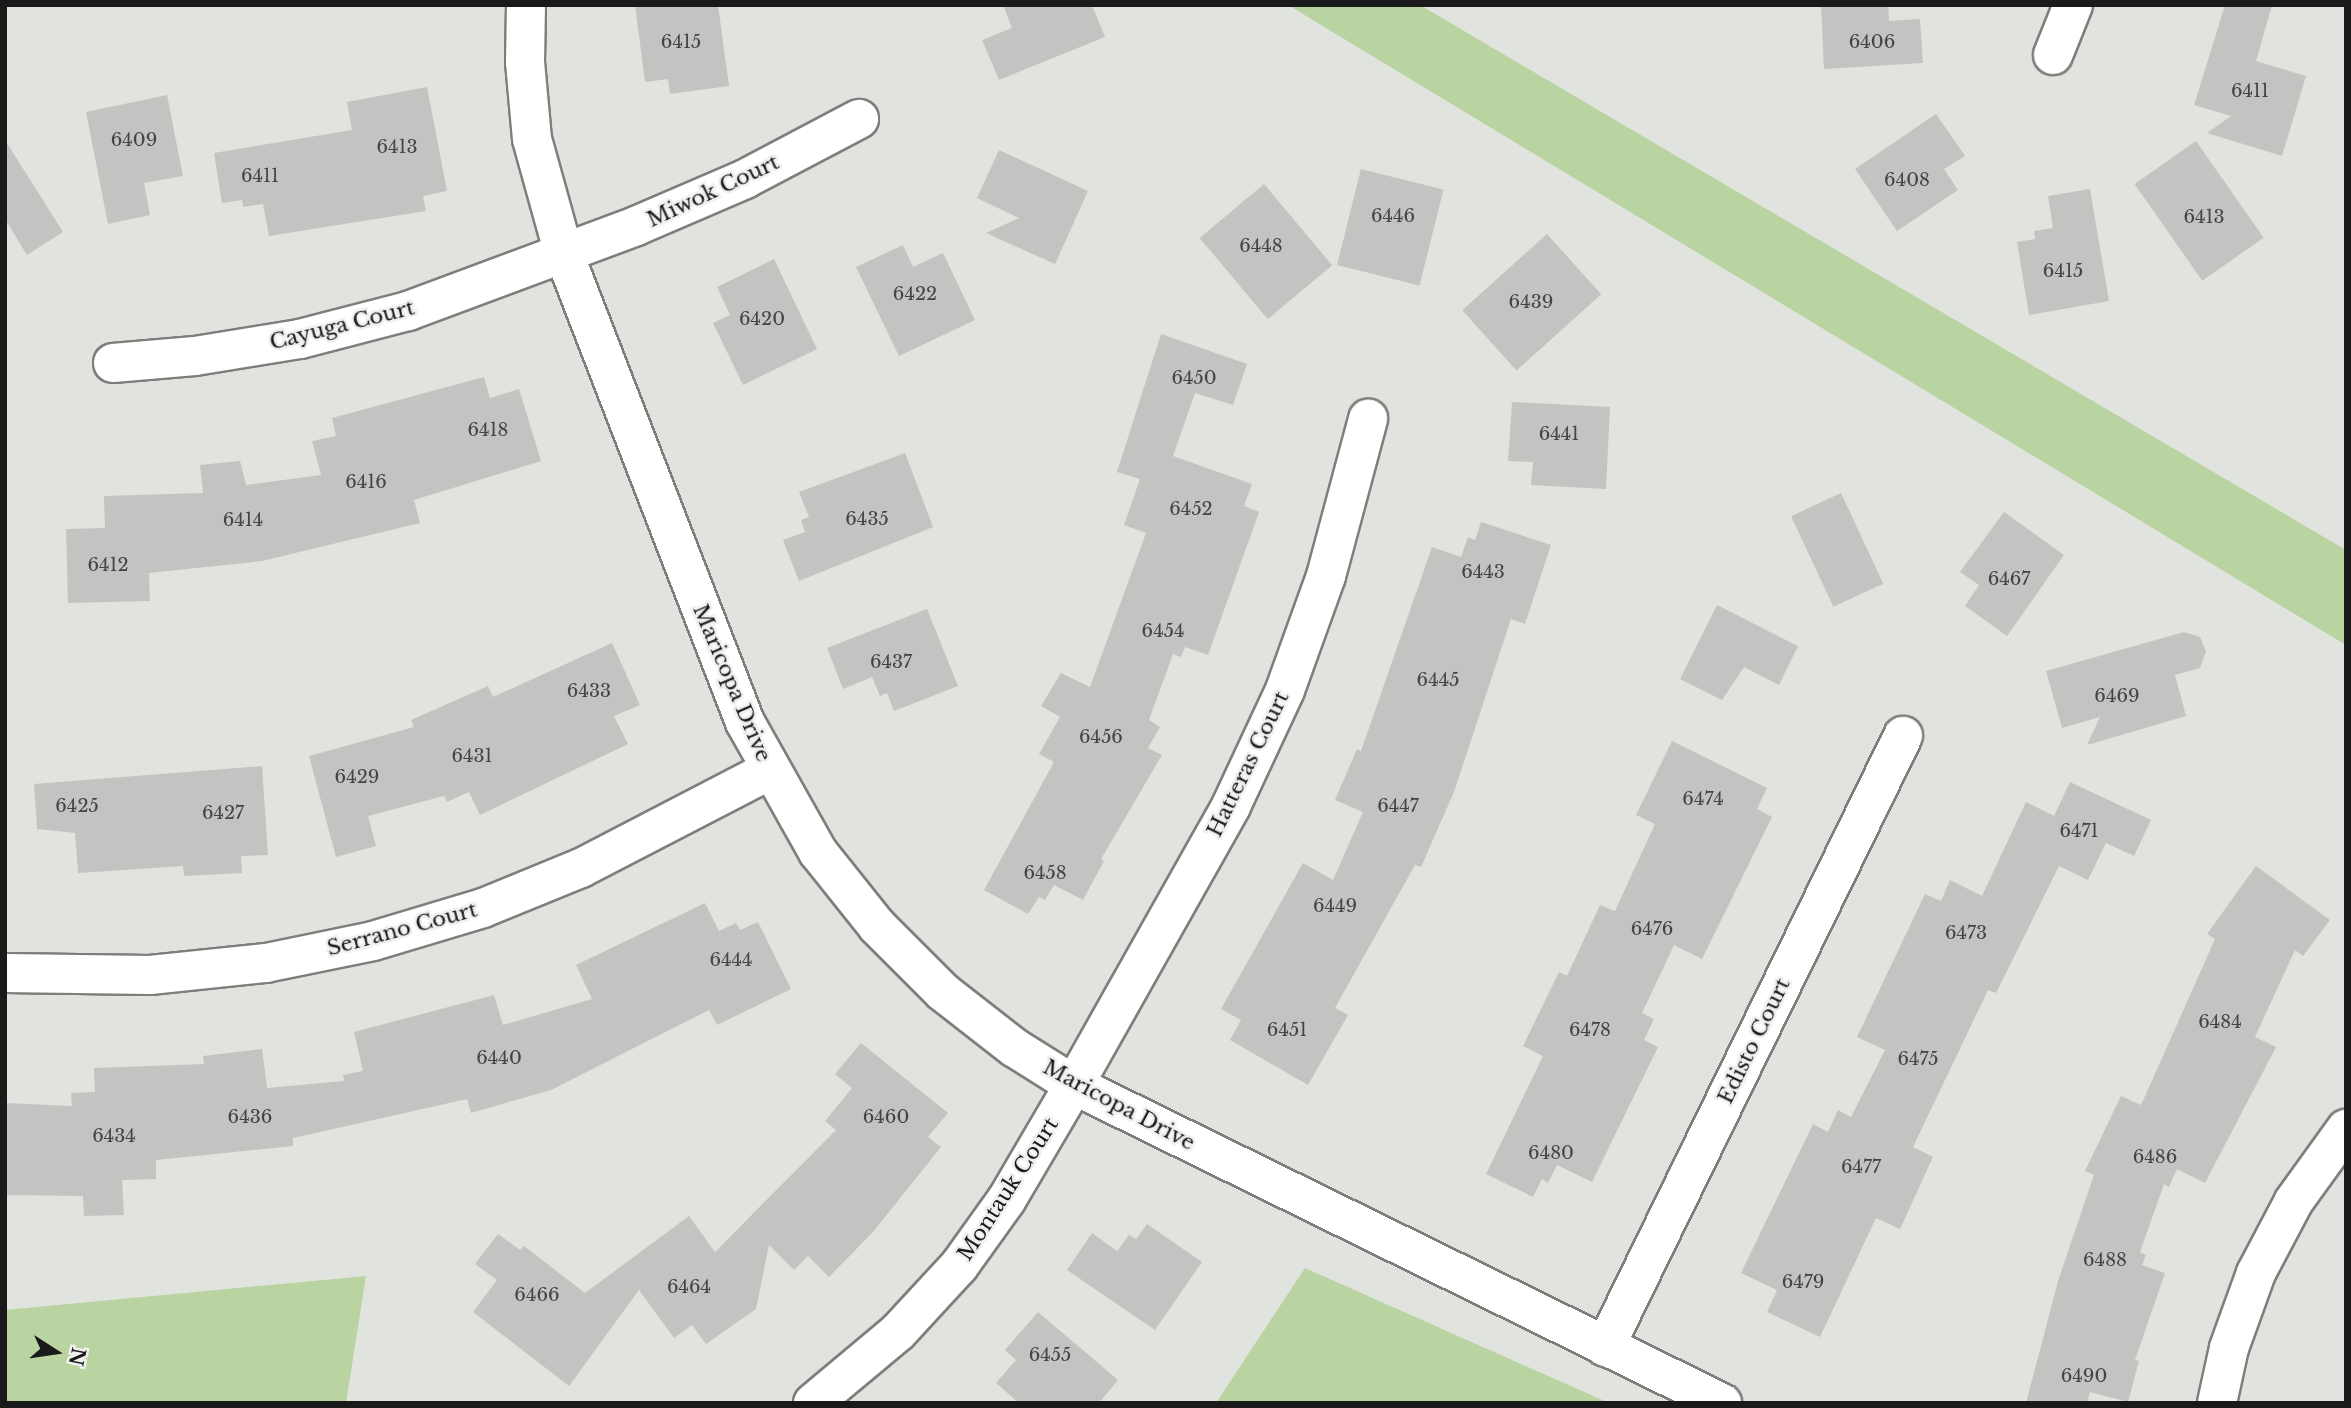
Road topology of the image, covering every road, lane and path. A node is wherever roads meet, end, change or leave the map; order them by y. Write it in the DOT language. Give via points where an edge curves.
graph roads {
  1 [pos="526,5"];
  2 [pos="2073,5"];
  3 [pos="2053,55"];
  4 [pos="859,119"];
  5 [pos="564,254"];
  6 [pos="113,363"];
  7 [pos="1368,419"];
  8 [pos="1903,736"];
  9 [pos="768,771"];
  10 [pos="5,973"];
  11 [pos="1074,1085"];
  12 [pos="2346,1129"];
  13 [pos="1605,1347"];
  14 [pos="813,1403"];
  15 [pos="1723,1403"];
  16 [pos="2217,1403"];
  1 -- 5 [label="street, Maricopa Drive" via="524,62 532,139"];
  2 -- 3 [label="street"];
  4 -- 5 [label="street, Miwok Court" via="745,179"];
  5 -- 6 [label="street, Cayuga Court" via="408,311 300,339"];
  5 -- 9 [label="street, Maricopa Drive"];
  7 -- 11 [label="street, Hatteras Court" via="1326,576 1284,690 1231,806"];
  8 -- 13 [label="street, Edisto Court"];
  9 -- 10 [label="street, Serrano Court" via="581,868 484,908 373,941 266,962 150,975"];
  9 -- 11 [label="street, Maricopa Drive" via="818,852 877,926 943,992 1015,1048"];
  11 -- 13 [label="street, Maricopa Drive"];
  11 -- 14 [label="street, Montauk Court" via="1007,1199 959,1266 898,1332"];
  12 -- 16 [label="street" via="2294,1200 2256,1273 2229,1348"];
  13 -- 15 [label="street, Maricopa Drive"];
}
